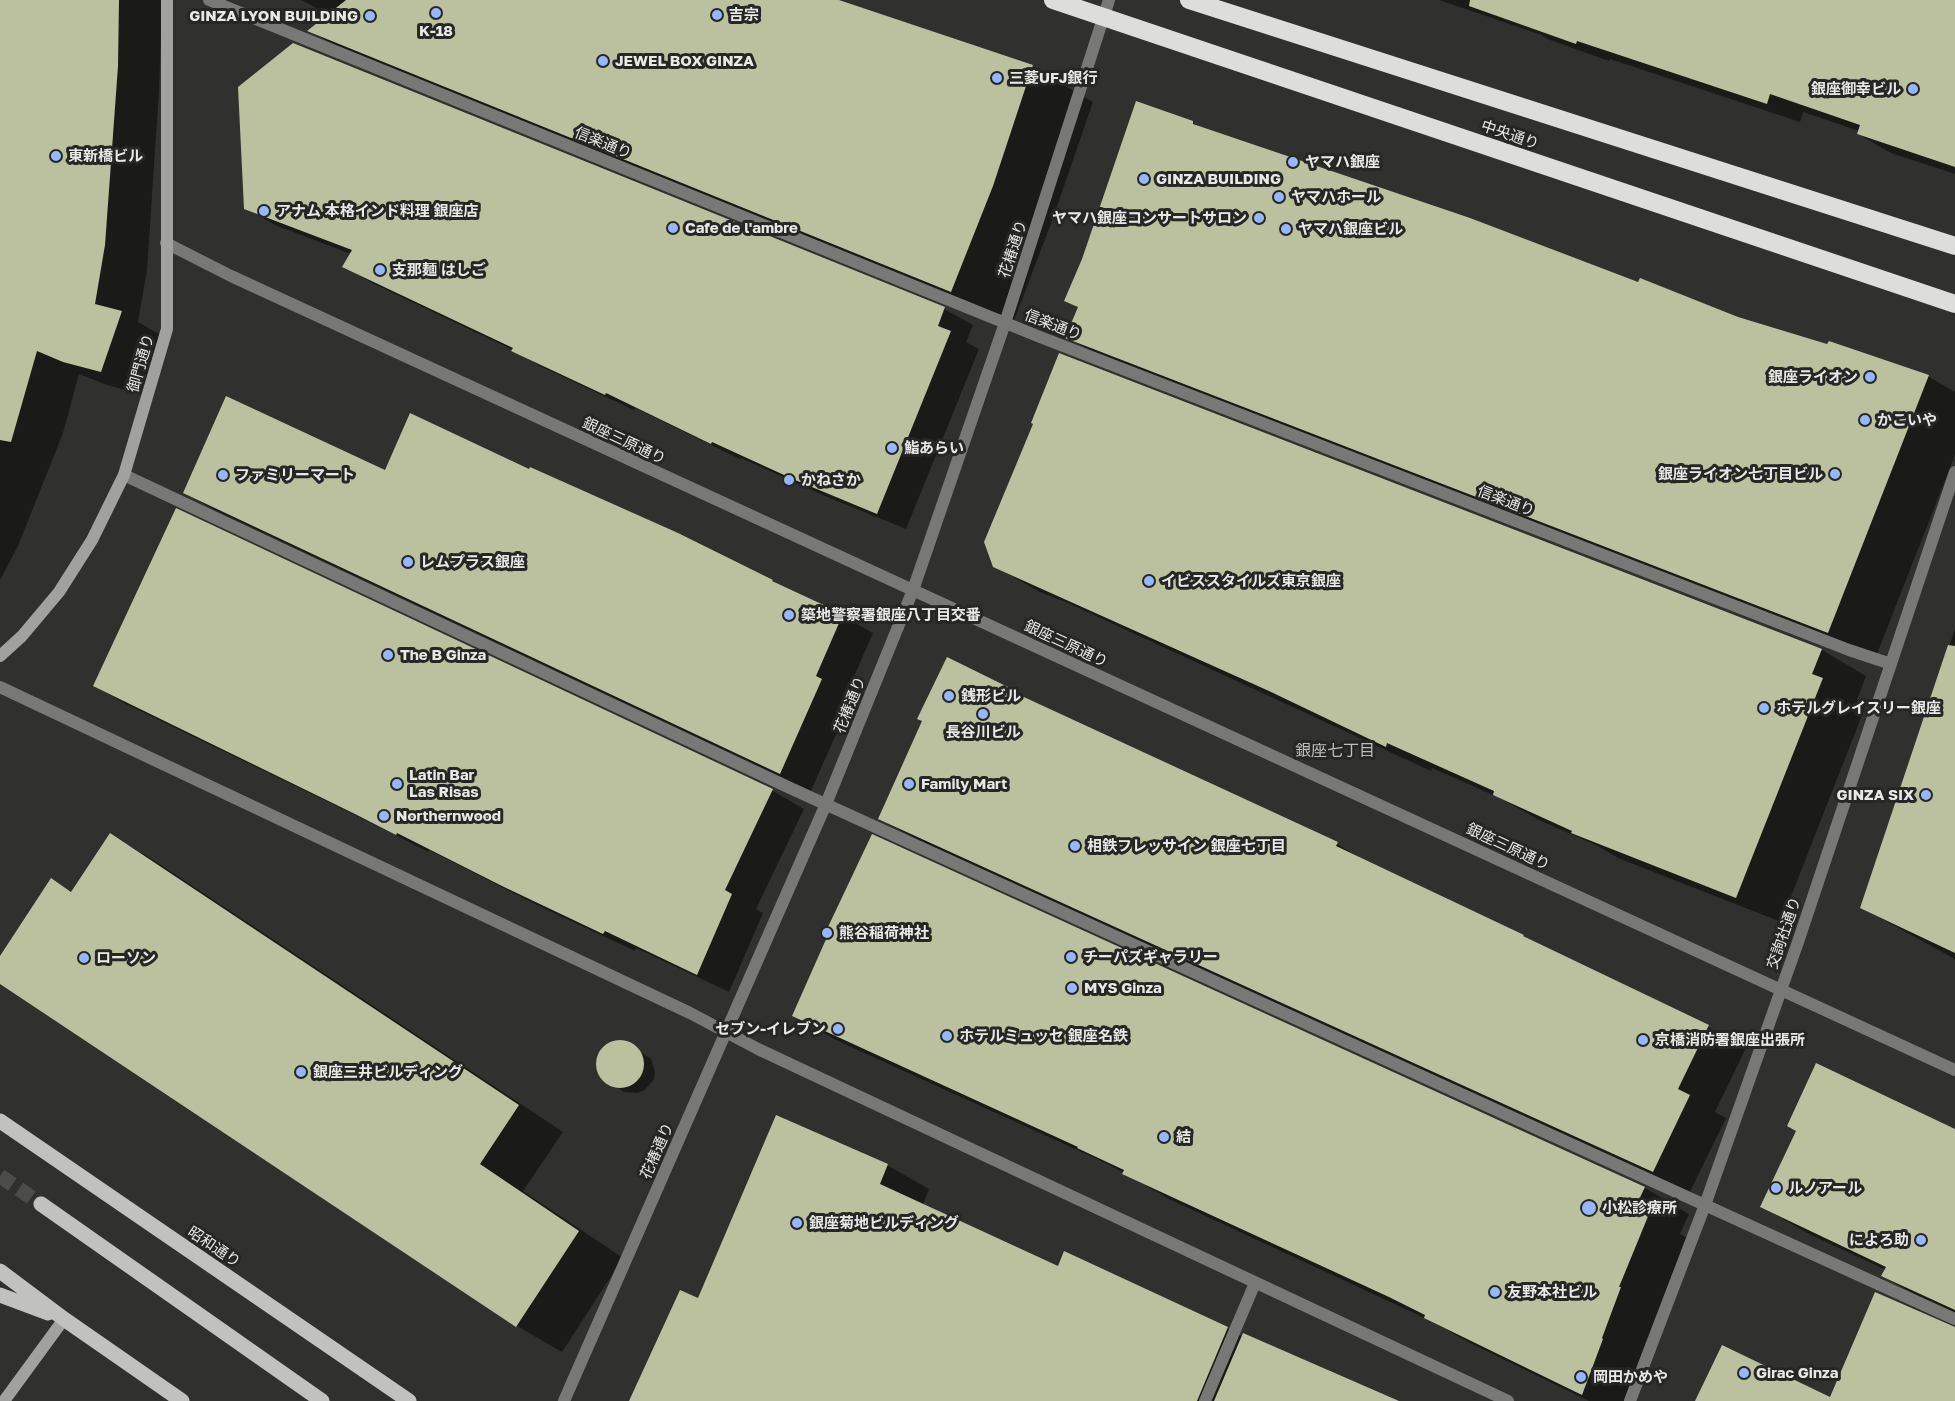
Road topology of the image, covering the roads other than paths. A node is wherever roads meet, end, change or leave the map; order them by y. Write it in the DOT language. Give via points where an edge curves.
graph roads {
  1 [pos="167,0"];
  2 [pos="209,0"];
  3 [pos="1053,0"];
  4 [pos="1189,0"];
  5 [pos="1106,8"];
  6 [pos="166,243"];
  7 [pos="1955,246"];
  8 [pos="1955,304"];
  9 [pos="1005,322"];
  10 [pos="1955,471"];
  11 [pos="124,476"];
  12 [pos="913,591"];
  13 [pos="0,656"];
  14 [pos="1891,664"];
  15 [pos="0,687"];
  16 [pos="826,804"];
  17 [pos="1780,988"];
  18 [pos="726,1031"];
  19 [pos="1955,1070"];
  20 [pos="0,1121"];
  21 [pos="41,1204"];
  22 [pos="1705,1205"];
  23 [pos="0,1271"];
  24 [pos="1255,1283"];
  25 [pos="0,1295"];
  26 [pos="64,1319"];
  27 [pos="1955,1319"];
  28 [pos="4,1401"];
  29 [pos="182,1401"];
  30 [pos="322,1401"];
  31 [pos="409,1401"];
  32 [pos="564,1401"];
  33 [pos="1205,1401"];
  34 [pos="1508,1401"];
  35 [pos="1630,1401"];
  1 -- 6 [label="street, 御門通り"];
  2 -- 9 [label="street, 信楽通り"];
  3 -- 5 [label="highway, 中央通り"];
  4 -- 7 [label="highway, 中央通り"];
  5 -- 8 [label="highway, 中央通り"];
  5 -- 9 [label="street, 花椿通り"];
  6 -- 11 [label="street, 御門通り" via="167,329"];
  6 -- 12 [label="street, 銀座三原通り"];
  9 -- 12 [label="street, 花椿通り"];
  9 -- 14 [label="street, 信楽通り"];
  10 -- 14 [label="street, 交詢社通り"];
  11 -- 13 [label="street, 御門通り" via="92,540 59,592"];
  11 -- 16 [label="street"];
  12 -- 16 [label="street, 花椿通り"];
  12 -- 17 [label="street, 銀座三原通り"];
  14 -- 17 [label="street, 交詢社通り"];
  15 -- 18 [label="street"];
  16 -- 18 [label="street, 花椿通り"];
  16 -- 22 [label="street"];
  17 -- 19 [label="street, 銀座三原通り"];
  17 -- 22 [label="street, 交詢社通り"];
  18 -- 24 [label="street"];
  18 -- 32 [label="street, 花椿通り"];
  20 -- 31 [label="main road, 昭和通り"];
  21 -- 30 [label="main road"];
  22 -- 27 [label="street"];
  22 -- 35 [label="street, 交詢社通り"];
  23 -- 26 [label="main road"];
  24 -- 33 [label="street"];
  24 -- 34 [label="street"];
  25 -- 26 [label="main road"];
  26 -- 28 [label="street"];
  26 -- 29 [label="main road"];
}
